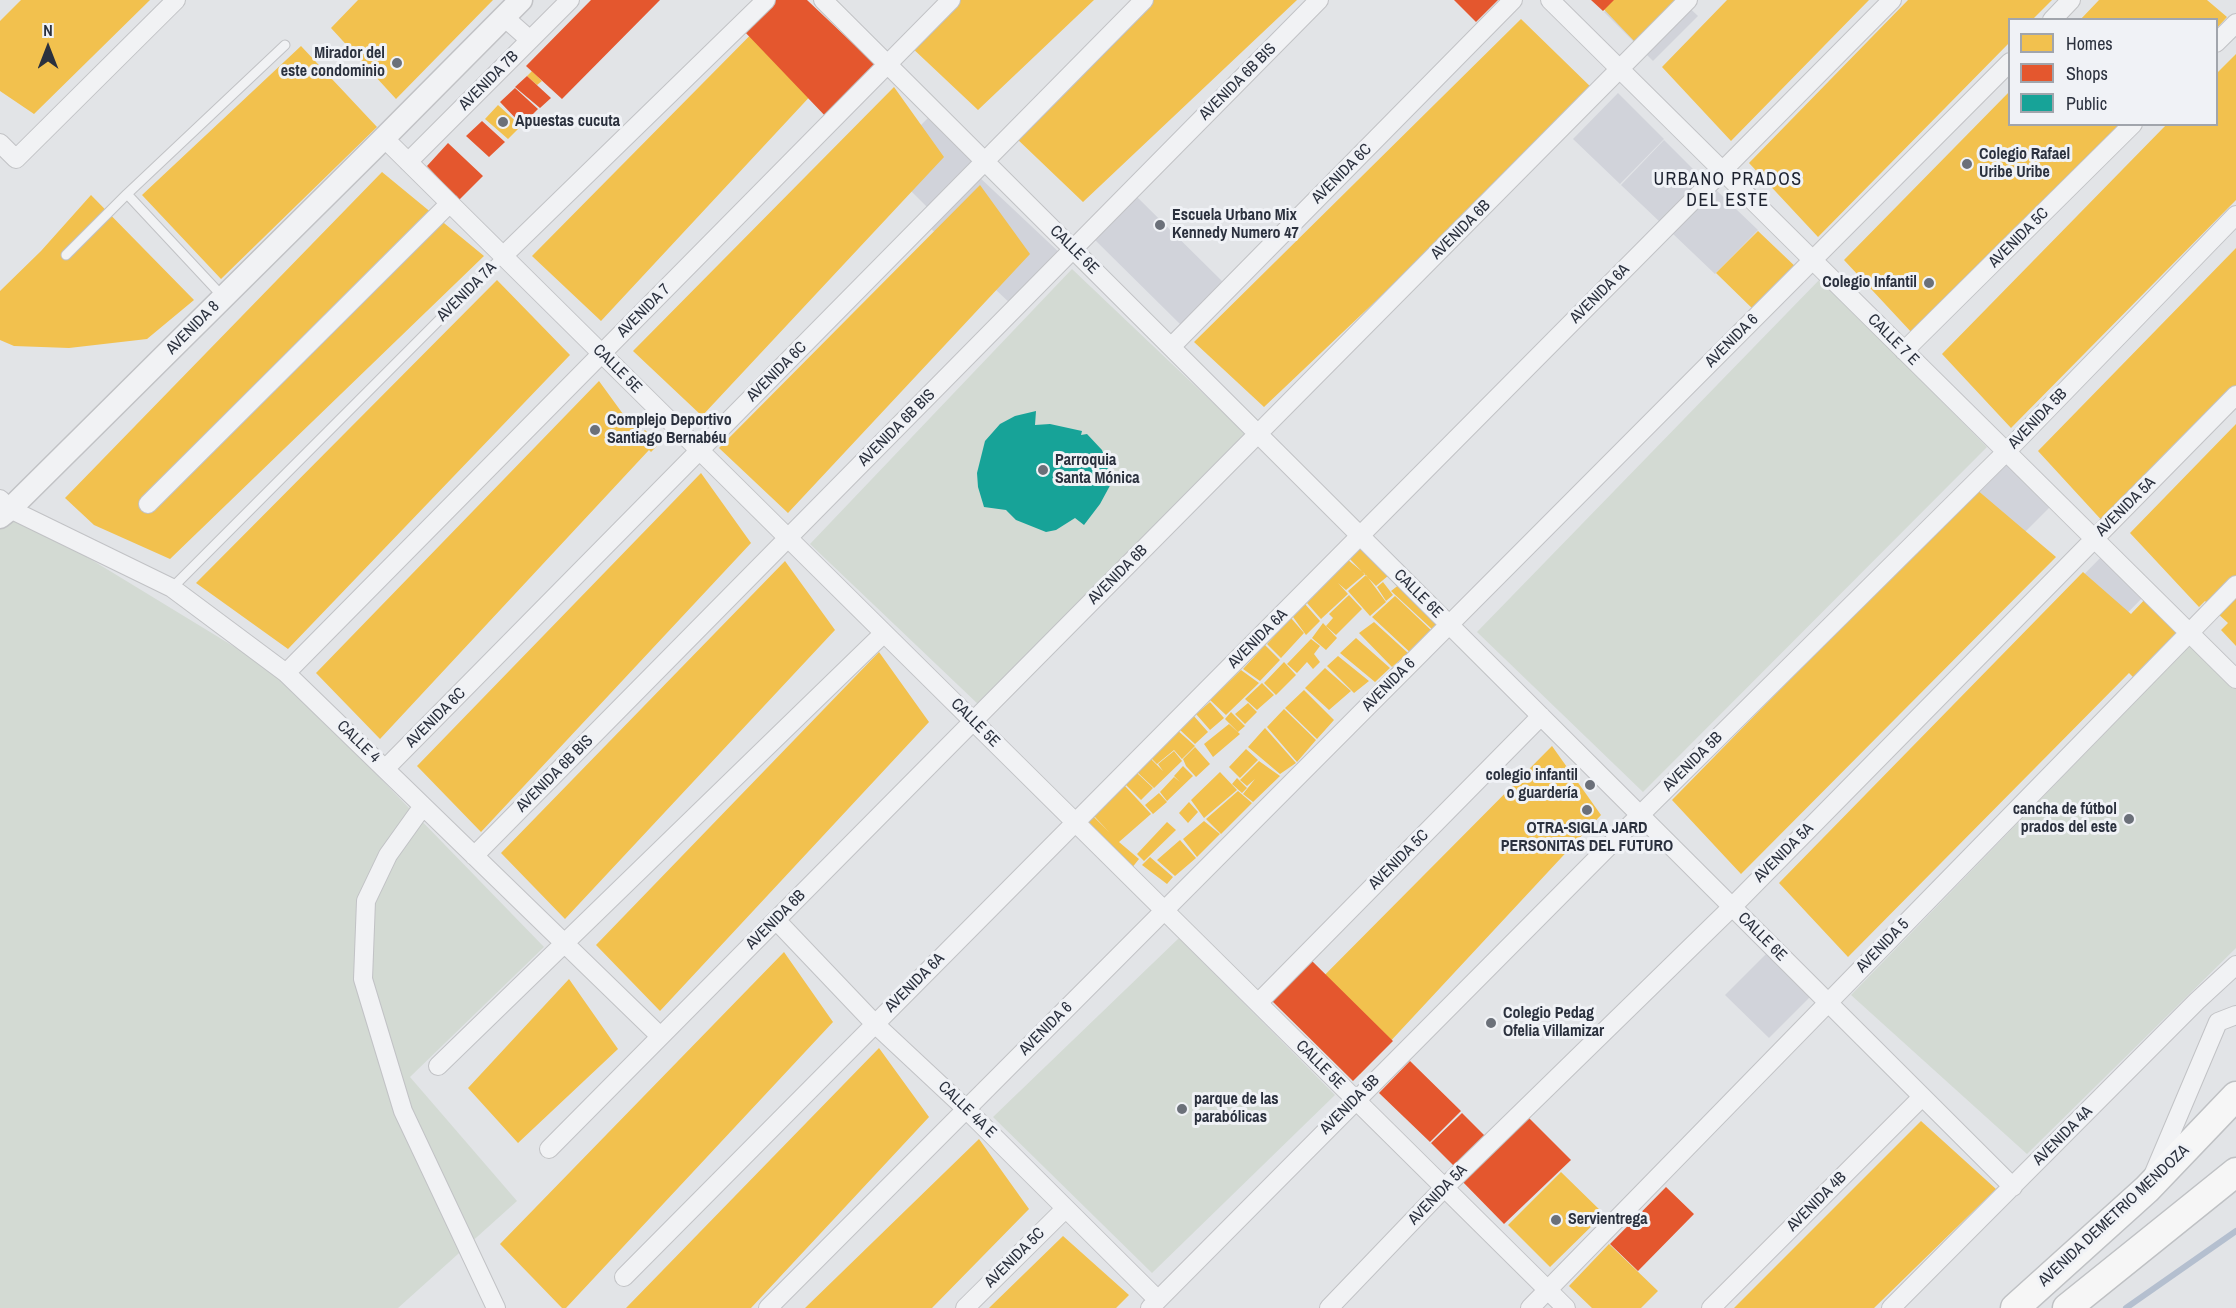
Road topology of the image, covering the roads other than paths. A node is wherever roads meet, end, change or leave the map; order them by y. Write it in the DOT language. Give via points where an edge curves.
graph roads {
  1 [pos="176,0"];
  2 [pos="521,0"];
  3 [pos="570,0"];
  4 [pos="766,0"];
  5 [pos="823,0"];
  6 [pos="951,0"];
  7 [pos="1144,0"];
  8 [pos="1319,0"];
  9 [pos="1513,0"];
  10 [pos="1550,0"];
  11 [pos="1688,0"];
  12 [pos="1892,0"];
  13 [pos="2071,0"];
  14 [pos="504,17"];
  15 [pos="2054,18"];
  16 [pos="2236,23"];
  17 [pos="530,40"];
  18 [pos="2218,42"];
  19 [pos="285,45"];
  20 [pos="2008,64"];
  21 [pos="888,65"];
  22 [pos="1620,69"];
  23 [pos="2131,126"];
  24 [pos="384,138"];
  25 [pos="0,143"];
  26 [pos="985,161"];
  27 [pos="408,162"];
  28 [pos="1722,171"];
  29 [pos="127,194"];
  30 [pos="450,203"];
  31 [pos="2236,215"];
  32 [pos="1073,249"];
  33 [pos="66,255"];
  34 [pos="503,256"];
  35 [pos="1812,260"];
  36 [pos="224,298"];
  37 [pos="1171,347"];
  38 [pos="1904,351"];
  39 [pos="602,354"];
  40 [pos="2236,395"];
  41 [pos="1258,434"];
  42 [pos="699,450"];
  43 [pos="2006,452"];
  44 [pos="148,504"];
  45 [pos="3,508"];
  46 [pos="1360,536"];
  47 [pos="788,538"];
  48 [pos="2094,539"];
  49 [pos="2236,585"];
  50 [pos="172,588"];
  51 [pos="1449,625"];
  52 [pos="2190,632"];
  53 [pos="884,633"];
  54 [pos="286,673"];
  55 [pos="2236,679"];
  56 [pos="1541,716"];
  57 [pos="973,721"];
  58 [pos="385,769"];
  59 [pos="423,806"];
  60 [pos="1640,815"];
  61 [pos="1075,823"];
  62 [pos="474,856"];
  63 [pos="1732,907"];
  64 [pos="1164,911"];
  65 [pos="776,920"];
  66 [pos="564,944"];
  67 [pos="2236,965"];
  68 [pos="2197,1001"];
  69 [pos="1828,1002"];
  70 [pos="1258,1003"];
  71 [pos="2236,1015"];
  72 [pos="2218,1022"];
  73 [pos="875,1024"];
  74 [pos="660,1036"];
  75 [pos="438,1066"];
  76 [pos="2236,1096"];
  77 [pos="1922,1097"];
  78 [pos="1355,1100"];
  79 [pos="966,1109"];
  80 [pos="549,1149"];
  81 [pos="2236,1172"];
  82 [pos="2013,1187"];
  83 [pos="1444,1188"];
  84 [pos="2147,1189"];
  85 [pos="1065,1209"];
  86 [pos="624,1277"];
  87 [pos="1547,1290"];
  88 [pos="1154,1304"];
  89 [pos="496,1308"];
  90 [pos="768,1308"];
  91 [pos="965,1308"];
  92 [pos="1329,1308"];
  93 [pos="1530,1308"];
  94 [pos="1566,1308"];
  95 [pos="1711,1308"];
  96 [pos="1891,1308"];
  97 [pos="2015,1308"];
  98 [pos="2067,1308"];
  1 -- 25 [label="street" via="16,159"];
  2 -- 14 [label="street, AVENIDA 7B"];
  3 -- 17 [label="street, AVENIDA 7B"];
  4 -- 34 [label="street, AVENIDA 7A"];
  5 -- 21 [label="street, CALLE 6E"];
  6 -- 21 [label="street, AVENIDA 7"];
  7 -- 26 [label="street, AVENIDA 6C"];
  8 -- 32 [label="street, AVENIDA 6B BIS"];
  9 -- 37 [label="street, AVENIDA 6C"];
  10 -- 22 [label="street, CALLE 7 E"];
  11 -- 22 [label="street, AVENIDA 6B"];
  12 -- 28 [label="street, AVENIDA 6A"];
  13 -- 15 [label="street"];
  14 -- 17 [label="street"];
  14 -- 24 [label="street, AVENIDA 7B"];
  16 -- 18 [label="street"];
  17 -- 27 [label="street, AVENIDA 7B"];
  19 -- 29 [label="lane"];
  20 -- 35 [label="street, AVENIDA 6"];
  21 -- 26 [label="street, CALLE 6E"];
  21 -- 39 [label="street, AVENIDA 7"];
  22 -- 28 [label="street, CALLE 7 E"];
  22 -- 41 [label="street, AVENIDA 6B"];
  23 -- 38 [label="street, AVENIDA 5C"];
  24 -- 27 [label="street, CALLE 5E"];
  24 -- 36 [label="street, AVENIDA 8"];
  26 -- 32 [label="street, CALLE 6E"];
  26 -- 42 [label="street, AVENIDA 6C"];
  27 -- 30 [label="street, CALLE 5E"];
  28 -- 35 [label="street, CALLE 7 E"];
  28 -- 46 [label="street, AVENIDA 6A"];
  29 -- 33 [label="lane"];
  29 -- 36 [label="lane"];
  30 -- 34 [label="street, CALLE 5E"];
  30 -- 44 [label="street"];
  31 -- 43 [label="street, AVENIDA 5B"];
  32 -- 37 [label="street, CALLE 6E"];
  32 -- 47 [label="street, AVENIDA 6B BIS"];
  34 -- 39 [label="street, CALLE 5E"];
  34 -- 50 [label="lane, AVENIDA 7A"];
  35 -- 38 [label="street, CALLE 7 E"];
  35 -- 51 [label="street, AVENIDA 6"];
  36 -- 45 [label="street, AVENIDA 8"];
  37 -- 41 [label="street, CALLE 6E"];
  38 -- 43 [label="street, CALLE 7 E"];
  39 -- 42 [label="street, CALLE 5E"];
  39 -- 54 [label="street, AVENIDA 7"];
  40 -- 48 [label="street, AVENIDA 5A"];
  41 -- 46 [label="street, CALLE 6E"];
  41 -- 57 [label="street, AVENIDA 6B"];
  42 -- 47 [label="street, CALLE 5E"];
  42 -- 58 [label="street, AVENIDA 6C"];
  43 -- 48 [label="street, CALLE 7 E"];
  43 -- 60 [label="street, AVENIDA 5B"];
  45 -- 50 [label="street, CALLE 4"];
  46 -- 51 [label="street, CALLE 6E"];
  46 -- 61 [label="street, AVENIDA 6A"];
  47 -- 53 [label="street, CALLE 5E"];
  47 -- 62 [label="street, AVENIDA 6B BIS"];
  48 -- 52 [label="street, CALLE 7 E"];
  48 -- 63 [label="street, AVENIDA 5A"];
  49 -- 52 [label="street, AVENIDA 5"];
  50 -- 54 [label="street, CALLE 4"];
  51 -- 56 [label="street, CALLE 6E"];
  51 -- 64 [label="street, AVENIDA 6"];
  52 -- 55 [label="street, CALLE 7 E"];
  52 -- 69 [label="street, AVENIDA 5"];
  53 -- 57 [label="street, CALLE 5E"];
  53 -- 66 [label="street"];
  54 -- 58 [label="street, CALLE 4"];
  56 -- 60 [label="street, CALLE 6E"];
  56 -- 70 [label="street, AVENIDA 5C"];
  57 -- 61 [label="street, CALLE 5E"];
  57 -- 65 [label="street, AVENIDA 6B"];
  58 -- 59 [label="street, CALLE 4"];
  59 -- 62 [label="street, CALLE 4"];
  59 -- 89 [label="street" via="388,855 366,901 363,979 403,1111"];
  60 -- 63 [label="street, CALLE 6E"];
  60 -- 78 [label="street, AVENIDA 5B"];
  61 -- 64 [label="street, CALLE 5E"];
  61 -- 73 [label="street, AVENIDA 6A"];
  62 -- 66 [label="street, CALLE 4"];
  63 -- 69 [label="street, CALLE 6E"];
  63 -- 83 [label="street, AVENIDA 5A"];
  64 -- 70 [label="street, CALLE 5E"];
  64 -- 79 [label="street, AVENIDA 6"];
  65 -- 73 [label="street, CALLE 4A E"];
  65 -- 74 [label="street, AVENIDA 6B"];
  66 -- 74 [label="street, CALLE 4"];
  66 -- 75 [label="street"];
  67 -- 68 [label="street, AVENIDA 4A"];
  68 -- 72 [label="street"];
  68 -- 82 [label="street, AVENIDA 4A"];
  69 -- 77 [label="street, CALLE 6E"];
  69 -- 87 [label="street, AVENIDA 5"];
  70 -- 78 [label="street, CALLE 5E"];
  71 -- 72 [label="street"];
  72 -- 84 [label="street"];
  73 -- 79 [label="street, CALLE 4A E"];
  73 -- 86 [label="street, AVENIDA 6A"];
  74 -- 80 [label="street, AVENIDA 6B"];
  76 -- 84 [label="main road, AVENIDA DEMETRIO MENDOZA"];
  77 -- 82 [label="street, CALLE 6E"];
  77 -- 95 [label="street, AVENIDA 4B"];
  78 -- 83 [label="street, CALLE 5E"];
  78 -- 88 [label="street, AVENIDA 5B"];
  79 -- 85 [label="street, CALLE 4A E"];
  79 -- 90 [label="street, AVENIDA 6"];
  81 -- 98 [label="main road"];
  82 -- 96 [label="street, AVENIDA 4A"];
  83 -- 87 [label="street, CALLE 5E"];
  83 -- 92 [label="street, AVENIDA 5A"];
  84 -- 97 [label="main road, AVENIDA DEMETRIO MENDOZA"];
  85 -- 88 [label="street, CALLE 4A E"];
  85 -- 91 [label="street, AVENIDA 5C"];
  87 -- 93 [label="street, AVENIDA 5"];
  87 -- 94 [label="street, CALLE 5E"];
}
